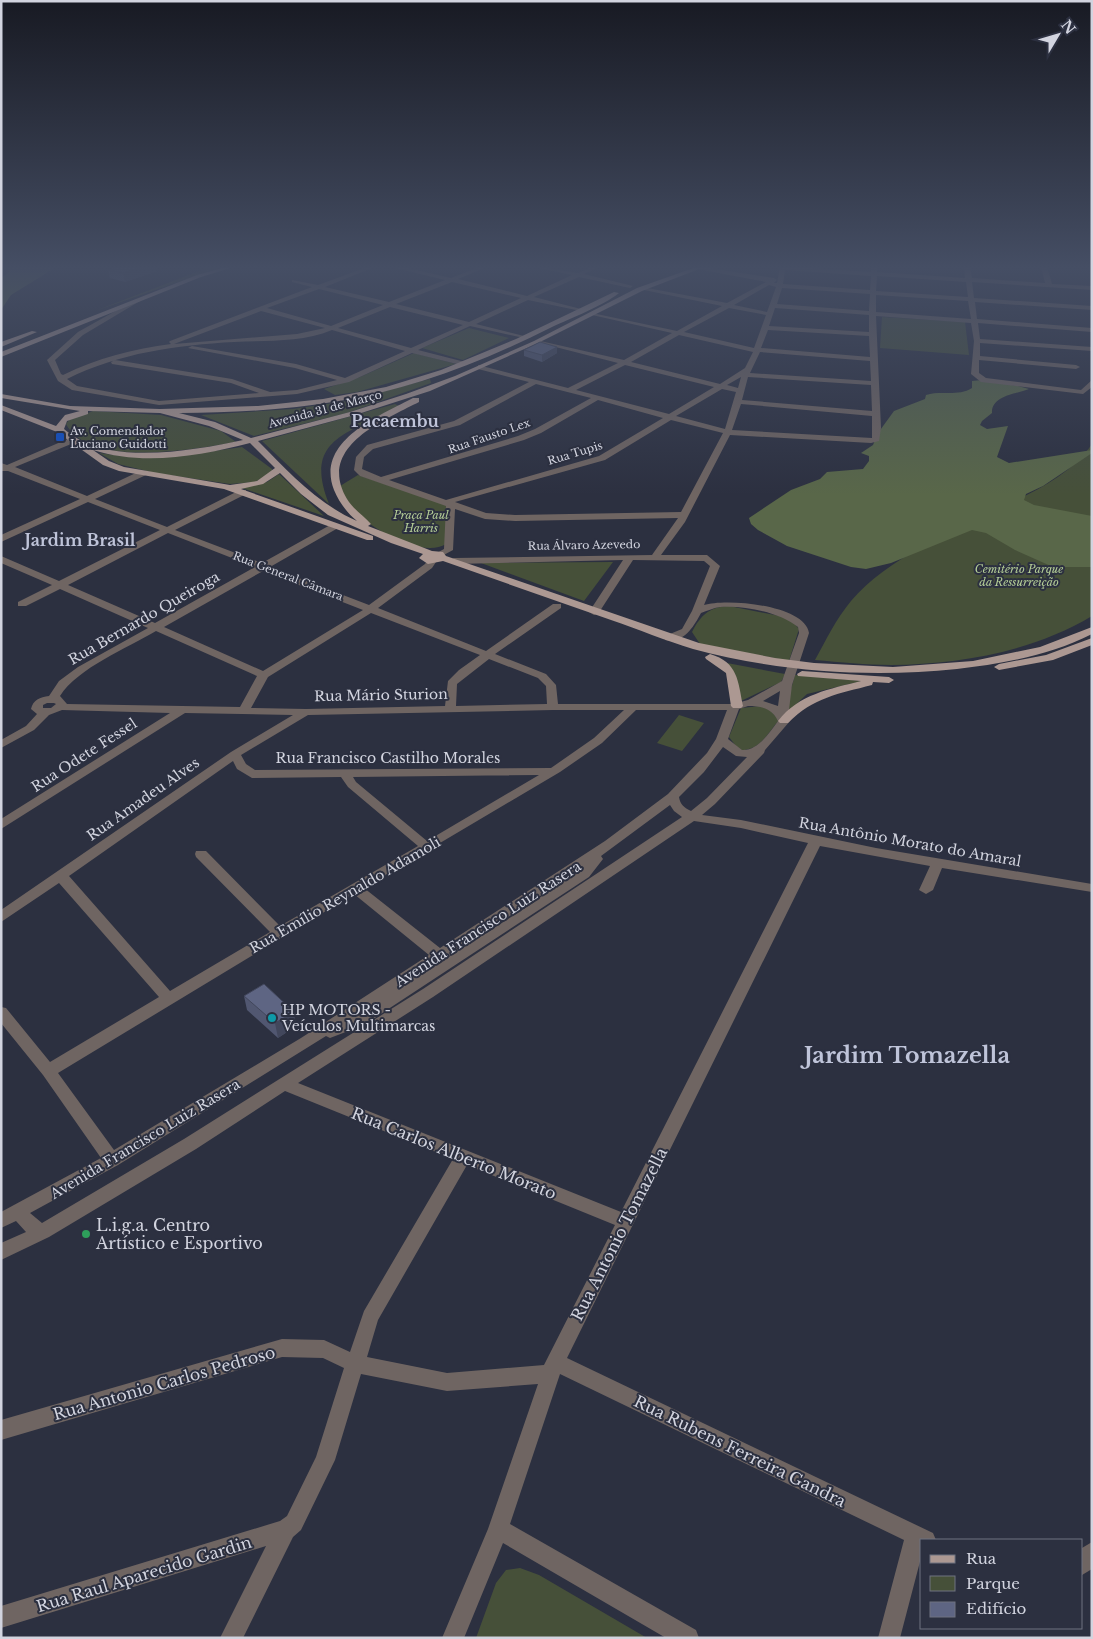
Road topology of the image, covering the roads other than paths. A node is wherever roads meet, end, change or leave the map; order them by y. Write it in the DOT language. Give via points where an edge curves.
graph roads {
  1 [pos="32,342"];
  2 [pos="67,342"];
  3 [pos="170,342"];
  4 [pos="171,342"];
  5 [pos="211,342"];
  6 [pos="385,342"];
  7 [pos="429,342"];
  8 [pos="510,342"];
  9 [pos="535,342"];
  10 [pos="544,342"];
  11 [pos="662,342"];
  12 [pos="722,342"];
  13 [pos="759,342"];
  14 [pos="872,342"];
  15 [pos="977,342"];
  16 [pos="1009,342"];
  17 [pos="178,346"];
  18 [pos="1092,349"];
  19 [pos="412,350"];
  20 [pos="755,350"];
  21 [pos="147,351"];
  22 [pos="1,355"];
  23 [pos="484,355"];
  24 [pos="977,358"];
  25 [pos="873,359"];
  26 [pos="105,360"];
  27 [pos="625,362"];
  28 [pos="462,364"];
  29 [pos="481,367"];
  30 [pos="1076,367"];
  31 [pos="747,372"];
  32 [pos="456,377"];
  33 [pos="61,379"];
  34 [pos="346,380"];
  35 [pos="536,381"];
  36 [pos="1092,382"];
  37 [pos="873,383"];
  38 [pos="719,386"];
  39 [pos="570,390"];
  40 [pos="741,391"];
  41 [pos="272,394"];
  42 [pos="1,396"];
  43 [pos="597,398"];
  44 [pos="739,402"];
  45 [pos="4,409"];
  46 [pos="100,410"];
  47 [pos="160,410"];
  48 [pos="875,414"];
  49 [pos="668,416"];
  50 [pos="60,430"];
  51 [pos="726,432"];
  52 [pos="74,441"];
  53 [pos="280,466"];
  54 [pos="3,468"];
  55 [pos="143,473"];
  56 [pos="381,480"];
  57 [pos="226,487"];
  58 [pos="243,492"];
  59 [pos="89,499"];
  60 [pos="449,502"];
  61 [pos="683,515"];
  62 [pos="335,526"];
  63 [pos="170,530"];
  64 [pos="1,539"];
  65 [pos="394,540"];
  66 [pos="630,557"];
  67 [pos="655,557"];
  68 [pos="434,558"];
  69 [pos="1,560"];
  70 [pos="454,561"];
  71 [pos="265,566"];
  72 [pos="59,585"];
  73 [pos="22,604"];
  74 [pos="557,606"];
  75 [pos="372,608"];
  76 [pos="697,611"];
  77 [pos="594,612"];
  78 [pos="157,628"];
  79 [pos="1092,630"];
  80 [pos="686,631"];
  81 [pos="668,638"];
  82 [pos="1092,641"];
  83 [pos="696,646"];
  84 [pos="488,654"];
  85 [pos="710,658"];
  86 [pos="778,666"];
  87 [pos="810,670"];
  88 [pos="264,674"];
  89 [pos="888,680"];
  90 [pos="787,683"];
  91 [pos="57,703"];
  92 [pos="750,704"];
  93 [pos="553,707"];
  94 [pos="633,707"];
  95 [pos="450,708"];
  96 [pos="183,709"];
  97 [pos="244,710"];
  98 [pos="733,710"];
  99 [pos="306,712"];
  100 [pos="784,719"];
  101 [pos="722,739"];
  102 [pos="1,745"];
  103 [pos="760,750"];
  104 [pos="235,754"];
  105 [pos="551,771"];
  106 [pos="345,773"];
  107 [pos="673,796"];
  108 [pos="711,801"];
  109 [pos="692,816"];
  110 [pos="725,820"];
  111 [pos="1,825"];
  112 [pos="815,842"];
  113 [pos="610,844"];
  114 [pos="427,847"];
  115 [pos="201,854"];
  116 [pos="938,862"];
  117 [pos="60,876"];
  118 [pos="356,888"];
  119 [pos="1092,888"];
  120 [pos="926,890"];
  121 [pos="1,917"];
  122 [pos="279,933"];
  123 [pos="439,955"];
  124 [pos="169,998"];
  125 [pos="1,1012"];
  126 [pos="306,1042"];
  127 [pos="48,1071"];
  128 [pos="283,1084"];
  129 [pos="463,1156"];
  130 [pos="112,1160"];
  131 [pos="19,1213"];
  132 [pos="1,1221"];
  133 [pos="625,1221"];
  134 [pos="44,1232"];
  135 [pos="1,1252"];
  136 [pos="355,1364"];
  137 [pos="553,1368"];
  138 [pos="1,1430"];
  139 [pos="498,1529"];
  140 [pos="286,1530"];
  141 [pos="921,1538"];
  142 [pos="920,1541"];
  143 [pos="1092,1552"];
  144 [pos="1083,1563"];
  145 [pos="1,1617"];
  146 [pos="231,1638"];
  147 [pos="453,1638"];
  148 [pos="688,1638"];
  149 [pos="889,1638"];
  1 -- 22 [label="main road"];
  2 -- 33 [label="street" via="51,360"];
  3 -- 21 [label="street"];
  4 -- 17 [label="street"];
  5 -- 17 [label="street"];
  6 -- 19 [label="street"];
  7 -- 19 [label="street"];
  8 -- 23 [label="main road, Avenida 31 de Março"];
  9 -- 29 [label="main road, Avenida 31 de Março"];
  10 -- 27 [label="street"];
  11 -- 27 [label="street"];
  12 -- 20 [label="street"];
  13 -- 20 [label="street"];
  14 -- 25 [label="street"];
  15 -- 24 [label="street"];
  16 -- 18 [label="street"];
  17 -- 21 [label="street"];
  17 -- 34 [label="street" via="296,366"];
  19 -- 28 [label="street"];
  19 -- 34 [label="street"];
  20 -- 25 [label="street"];
  20 -- 31 [label="street"];
  21 -- 26 [label="street"];
  23 -- 28 [label="main road, Avenida 31 de Março"];
  23 -- 32 [label="main road" via="491,357"];
  24 -- 30 [label="street"];
  24 -- 36 [label="street" via="975,374 984,380 1083,392"];
  25 -- 37 [label="street"];
  26 -- 33 [label="street"];
  26 -- 41 [label="street" via="232,381"];
  27 -- 38 [label="street"];
  27 -- 39 [label="street"];
  28 -- 32 [label="main road" via="433,377 435,380"];
  28 -- 47 [label="main road, Avenida 31 de Março" via="419,380 334,399 270,406"];
  29 -- 32 [label="main road, Avenida 31 de Março"];
  29 -- 35 [label="street"];
  31 -- 37 [label="street"];
  31 -- 38 [label="street, Rua Tupis"];
  31 -- 40 [label="street"];
  32 -- 52 [label="main road, Avenida 31 de Março" via="352,414 239,444 139,455 94,449"];
  32 -- 65 [label="main road" via="362,430 348,442 334,468 339,496 348,509 364,523"];
  33 -- 41 [label="street" via="89,392 159,402"];
  34 -- 41 [label="street" via="313,389"];
  35 -- 39 [label="street"];
  35 -- 56 [label="street" via="457,423 362,452 358,470"];
  37 -- 48 [label="street"];
  38 -- 40 [label="street"];
  38 -- 49 [label="street, Rua Tupis"];
  39 -- 43 [label="street"];
  40 -- 44 [label="street"];
  42 -- 46 [label="main road" via="43,405"];
  43 -- 49 [label="street"];
  43 -- 56 [label="street, Rua Fausto Lex" via="538,431"];
  44 -- 48 [label="street"];
  44 -- 51 [label="street"];
  45 -- 50 [label="main road"];
  46 -- 47 [label="main road"];
  46 -- 50 [label="main road" via="70,416 62,421"];
  47 -- 53 [label="main road" via="236,433 261,448"];
  48 -- 51 [label="street" via="876,439 865,442"];
  49 -- 51 [label="street"];
  49 -- 60 [label="street, Rua Tupis" via="602,458"];
  50 -- 52 [label="main road"];
  51 -- 61 [label="street"];
  52 -- 54 [label="street"];
  52 -- 55 [label="main road" via="106,463"];
  53 -- 57 [label="main road" via="263,482"];
  53 -- 65 [label="main road" via="331,514"];
  54 -- 59 [label="street, Rua General Câmara"];
  55 -- 57 [label="main road"];
  55 -- 59 [label="street"];
  56 -- 60 [label="street"];
  57 -- 58 [label="main road"];
  58 -- 62 [label="main road"];
  58 -- 63 [label="street"];
  59 -- 63 [label="street, Rua General Câmara"];
  59 -- 64 [label="street"];
  60 -- 61 [label="street" via="485,516 515,518"];
  60 -- 68 [label="street" via="448,550"];
  61 -- 67 [label="street"];
  62 -- 68 [label="main road"];
  62 -- 71 [label="street, Rua Bernardo Queiroga"];
  63 -- 71 [label="street, Rua General Câmara"];
  63 -- 72 [label="street"];
  65 -- 68 [label="main road"];
  66 -- 67 [label="street, Rua Álvaro Azevedo"];
  66 -- 70 [label="street, Rua Álvaro Azevedo"];
  66 -- 77 [label="street"];
  67 -- 76 [label="street, Rua Álvaro Azevedo" via="707,558 716,566"];
  68 -- 70 [label="main road"];
  68 -- 74 [label="main road"];
  68 -- 75 [label="street" via="430,566"];
  69 -- 72 [label="street"];
  70 -- 77 [label="main road"];
  71 -- 75 [label="street, Rua General Câmara"];
  71 -- 78 [label="street, Rua Bernardo Queiroga"];
  72 -- 73 [label="street"];
  72 -- 78 [label="street"];
  74 -- 84 [label="street"];
  74 -- 85 [label="main road"];
  75 -- 84 [label="street, Rua General Câmara"];
  75 -- 88 [label="street"];
  76 -- 80 [label="street"];
  76 -- 90 [label="street" via="713,605 735,605 799,620 804,633"];
  77 -- 81 [label="main road"];
  78 -- 88 [label="street"];
  78 -- 91 [label="street, Rua Bernardo Queiroga" via="68,679"];
  79 -- 87 [label="main road" via="1056,646 988,662 891,672"];
  80 -- 81 [label="street"];
  80 -- 83 [label="street" via="686,636"];
  81 -- 83 [label="main road"];
  82 -- 89 [label="main road" via="1035,662"];
  83 -- 86 [label="main road"];
  84 -- 93 [label="street, Rua General Câmara" via="542,676 551,685"];
  84 -- 95 [label="street" via="452,683"];
  85 -- 86 [label="main road"];
  85 -- 98 [label="main road" via="731,672"];
  86 -- 87 [label="main road"];
  87 -- 89 [label="main road"];
  88 -- 97 [label="street"];
  89 -- 100 [label="main road" via="812,697"];
  90 -- 92 [label="street"];
  90 -- 100 [label="street" via="782,706"];
  91 -- 96 [label="street, Rua Mário Sturion"];
  91 -- 102 [label="street, Rua Mário Sturion" via="30,728"];
  92 -- 98 [label="street"];
  92 -- 100 [label="street" via="772,707"];
  93 -- 94 [label="street, Rua Mário Sturion"];
  93 -- 95 [label="street, Rua Mário Sturion"];
  94 -- 98 [label="street, Rua Mário Sturion"];
  94 -- 105 [label="street, Rua Emílio Reynaldo Adamoli" via="603,738"];
  95 -- 99 [label="street, Rua Mário Sturion"];
  96 -- 97 [label="street, Rua Mário Sturion"];
  96 -- 111 [label="street, Rua Odete Fessel"];
  97 -- 99 [label="street, Rua Mário Sturion"];
  98 -- 101 [label="street"];
  99 -- 104 [label="street, Rua Amadeu Alves"];
  100 -- 103 [label="street"];
  101 -- 103 [label="street" via="740,753"];
  101 -- 107 [label="street, Avenida Francisco Luiz Rasera" via="711,759"];
  103 -- 108 [label="street, Avenida Francisco Luiz Rasera"];
  104 -- 106 [label="street, Rua Francisco Castilho Morales" via="241,766 252,774"];
  104 -- 117 [label="street, Rua Amadeu Alves"];
  105 -- 106 [label="street, Rua Francisco Castilho Morales"];
  105 -- 114 [label="street, Rua Emílio Reynaldo Adamoli"];
  106 -- 114 [label="street" via="352,784"];
  107 -- 109 [label="street" via="673,803 678,809"];
  107 -- 113 [label="street, Avenida Francisco Luiz Rasera"];
  108 -- 109 [label="street, Avenida Francisco Luiz Rasera"];
  108 -- 110 [label="street" via="712,808"];
  109 -- 110 [label="street, Rua Antônio Morato do Amaral"];
  109 -- 128 [label="street, Avenida Francisco Luiz Rasera" via="436,988"];
  110 -- 112 [label="street, Rua Antônio Morato do Amaral"];
  112 -- 116 [label="street, Rua Antônio Morato do Amaral"];
  112 -- 133 [label="street, Rua Antonio Tomazella"];
  113 -- 123 [label="street, Avenida Francisco Luiz Rasera"];
  113 -- 126 [label="street" via="584,874 527,913 359,1021"];
  114 -- 118 [label="street, Rua Emílio Reynaldo Adamoli"];
  115 -- 122 [label="street"];
  116 -- 119 [label="street, Rua Antônio Morato do Amaral"];
  116 -- 120 [label="street"];
  117 -- 121 [label="street, Rua Amadeu Alves"];
  117 -- 124 [label="street"];
  118 -- 122 [label="street, Rua Emílio Reynaldo Adamoli"];
  118 -- 123 [label="street"];
  122 -- 124 [label="street, Rua Emílio Reynaldo Adamoli"];
  123 -- 126 [label="street, Avenida Francisco Luiz Rasera"];
  124 -- 127 [label="street, Rua Emílio Reynaldo Adamoli"];
  125 -- 127 [label="street"];
  126 -- 130 [label="street, Avenida Francisco Luiz Rasera"];
  127 -- 130 [label="street"];
  128 -- 129 [label="street, Rua Carlos Alberto Morato"];
  128 -- 134 [label="street, Avenida Francisco Luiz Rasera"];
  129 -- 133 [label="street, Rua Carlos Alberto Morato"];
  129 -- 136 [label="street" via="370,1317"];
  130 -- 131 [label="street, Avenida Francisco Luiz Rasera"];
  131 -- 132 [label="street, Avenida Francisco Luiz Rasera"];
  131 -- 134 [label="street" via="30,1226"];
  133 -- 137 [label="street, Rua Antonio Tomazella"];
  134 -- 135 [label="street, Avenida Francisco Luiz Rasera"];
  136 -- 137 [label="street, Rua Antonio Carlos Pedroso" via="448,1382"];
  136 -- 138 [label="street, Rua Antonio Carlos Pedroso" via="324,1349 282,1348"];
  136 -- 140 [label="street" via="325,1460 294,1522"];
  137 -- 139 [label="street, Rua Antonio Tomazella"];
  137 -- 141 [label="street, Rua Rubens Ferreira Gandra"];
  139 -- 147 [label="street, Rua Antonio Tomazella"];
  139 -- 148 [label="street"];
  140 -- 145 [label="street, Rua Raul Aparecido Gardin"];
  140 -- 146 [label="street"];
  142 -- 149 [label="street"];
  143 -- 144 [label="street"];
}
